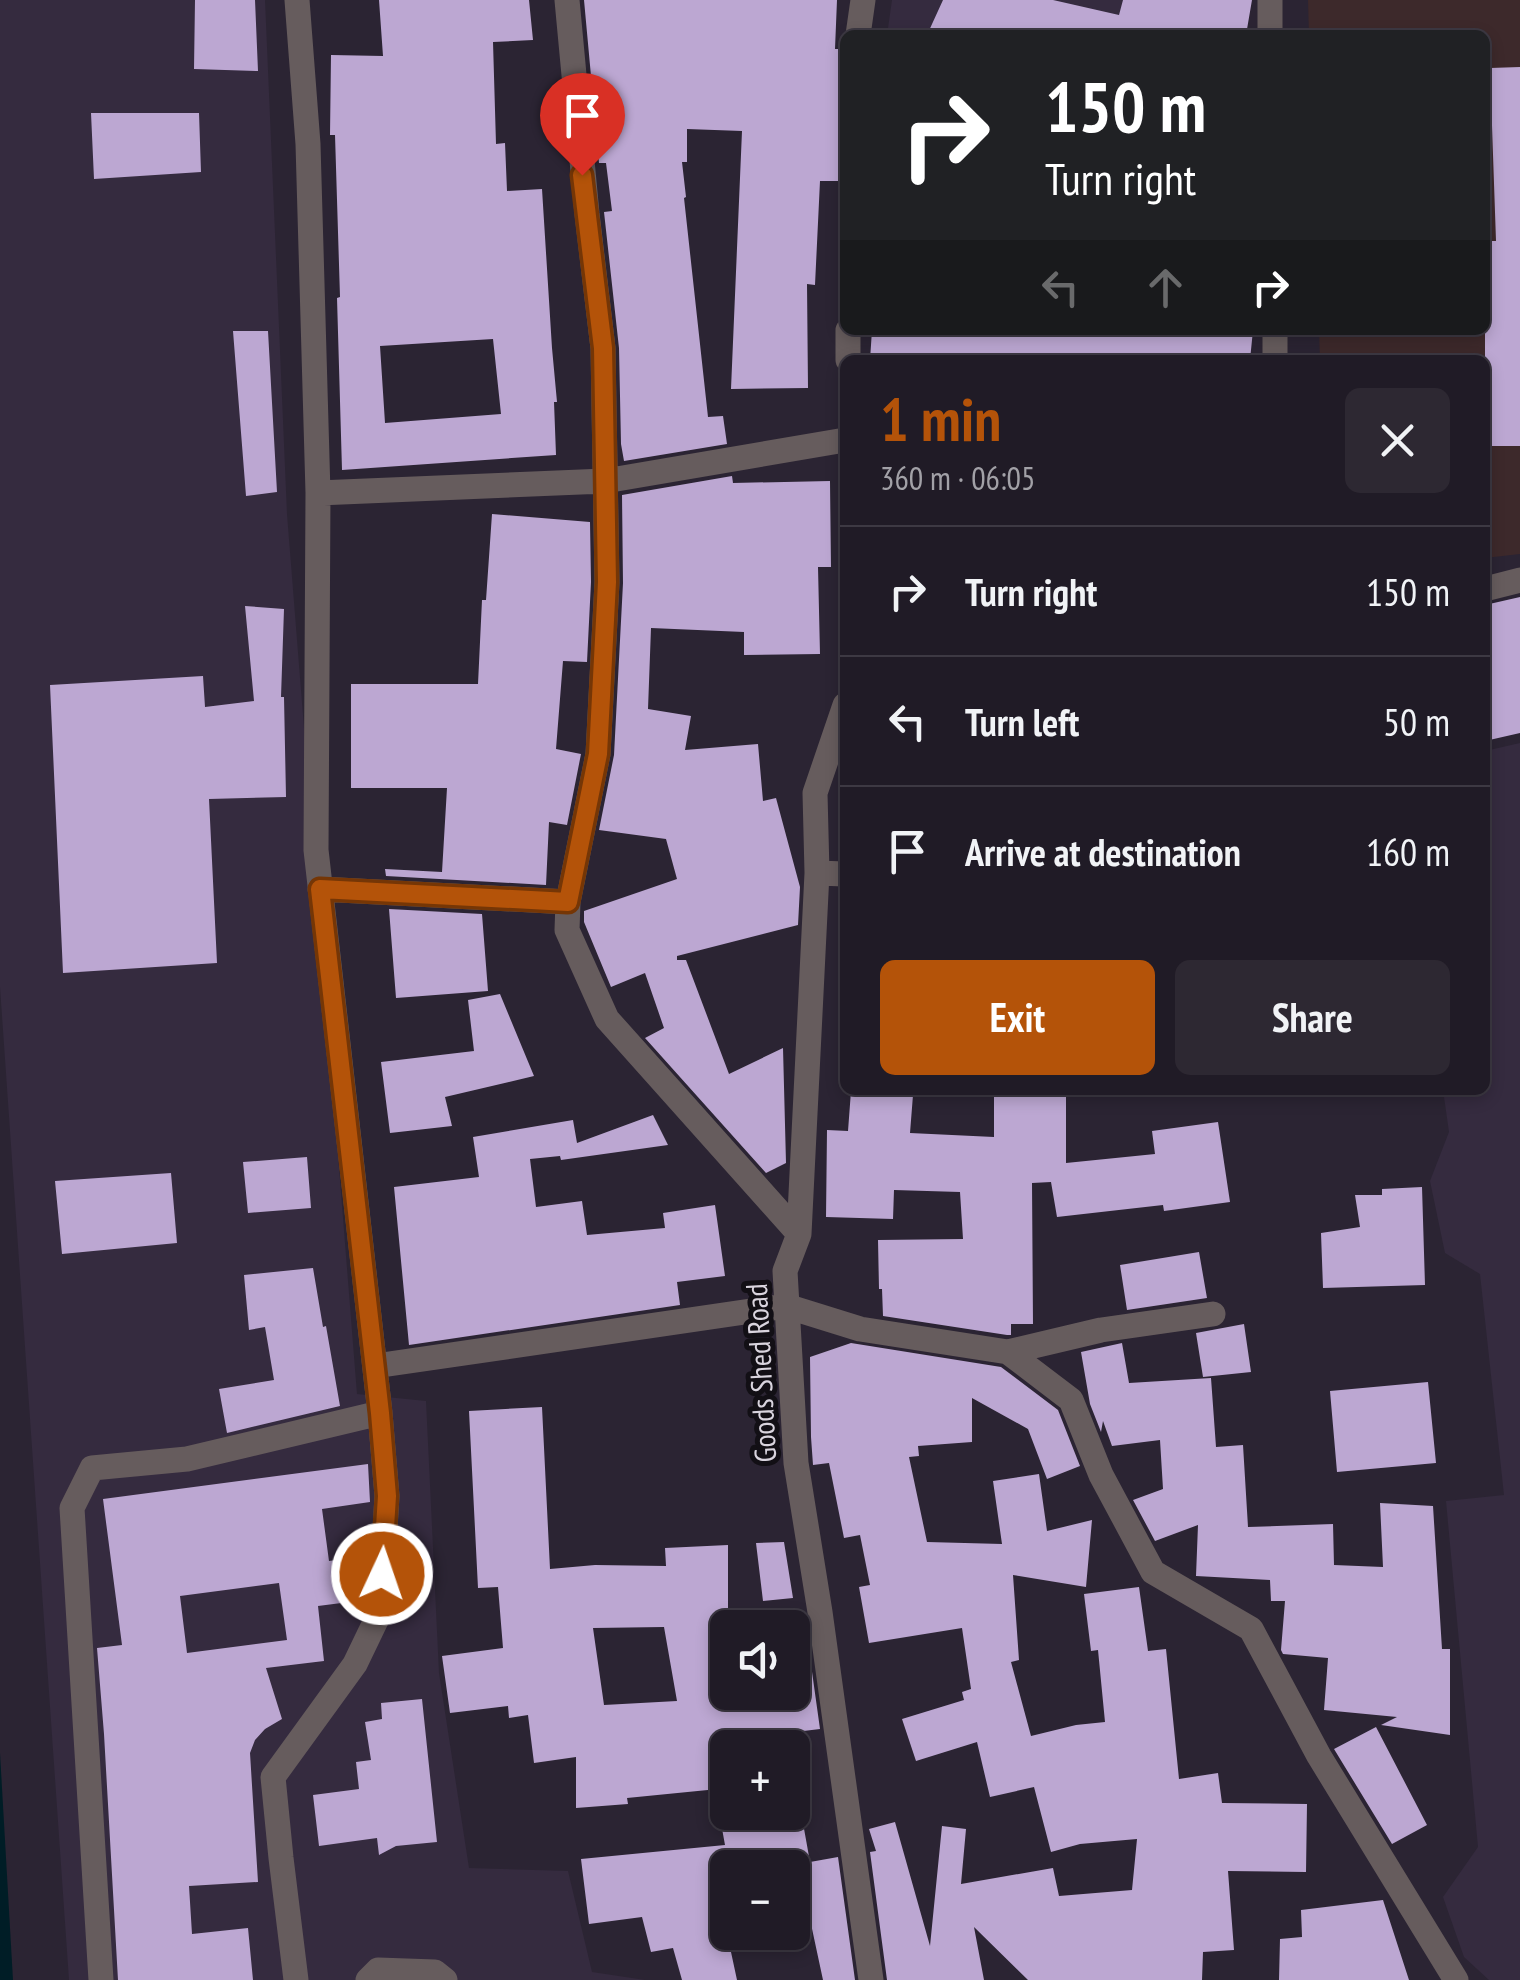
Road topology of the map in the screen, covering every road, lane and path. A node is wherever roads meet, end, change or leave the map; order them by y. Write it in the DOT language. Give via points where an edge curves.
graph roads {
  1 [pos="297,0"];
  2 [pos="567,0"];
  3 [pos="863,0"];
  4 [pos="1270,0"];
  5 [pos="859,30"];
  6 [pos="1270,30"];
  7 [pos="840,441"];
  8 [pos="605,481"];
  9 [pos="318,493"];
  10 [pos="1520,580"];
  11 [pos="1490,588"];
  12 [pos="840,720"];
  13 [pos="817,873"];
  14 [pos="840,874"];
  15 [pos="320,889"];
  16 [pos="568,902"];
  17 [pos="799,1234"];
  18 [pos="786,1306"];
  19 [pos="1212,1314"];
  20 [pos="1008,1352"];
  21 [pos="375,1366"];
  22 [pos="380,1413"];
  23 [pos="101,1980"];
  24 [pos="296,1980"];
  25 [pos="368,1980"];
  26 [pos="445,1980"];
  27 [pos="871,1980"];
  28 [pos="1456,1980"];
  1 -- 9 [label="street"];
  2 -- 8 [label="street" via="603,348"];
  3 -- 5 [label="street"];
  4 -- 6 [label="street"];
  7 -- 8 [label="street"];
  8 -- 9 [label="street"];
  8 -- 16 [label="street" via="598,754"];
  9 -- 15 [label="street"];
  10 -- 11 [label="street"];
  12 -- 13 [label="street, Goods Shed Road" via="816,793"];
  13 -- 14 [label="street"];
  13 -- 17 [label="street, Goods Shed Road"];
  15 -- 16 [label="street"];
  15 -- 21 [label="street"];
  16 -- 17 [label="street" via="567,930 607,1019"];
  17 -- 18 [label="street, Goods Shed Road" via="784,1271"];
  18 -- 20 [label="street" via="860,1330"];
  18 -- 21 [label="street"];
  18 -- 27 [label="street, Goods Shed Road" via="796,1463"];
  19 -- 20 [label="street"];
  20 -- 28 [label="street" via="1070,1400 1152,1572 1251,1629"];
  21 -- 22 [label="street"];
  22 -- 23 [label="street" via="187,1459 92,1468 72,1508"];
  22 -- 24 [label="street" via="387,1496 380,1612 355,1664 274,1777"];
  25 -- 26 [label="street" via="378,1970 435,1972"];
}
